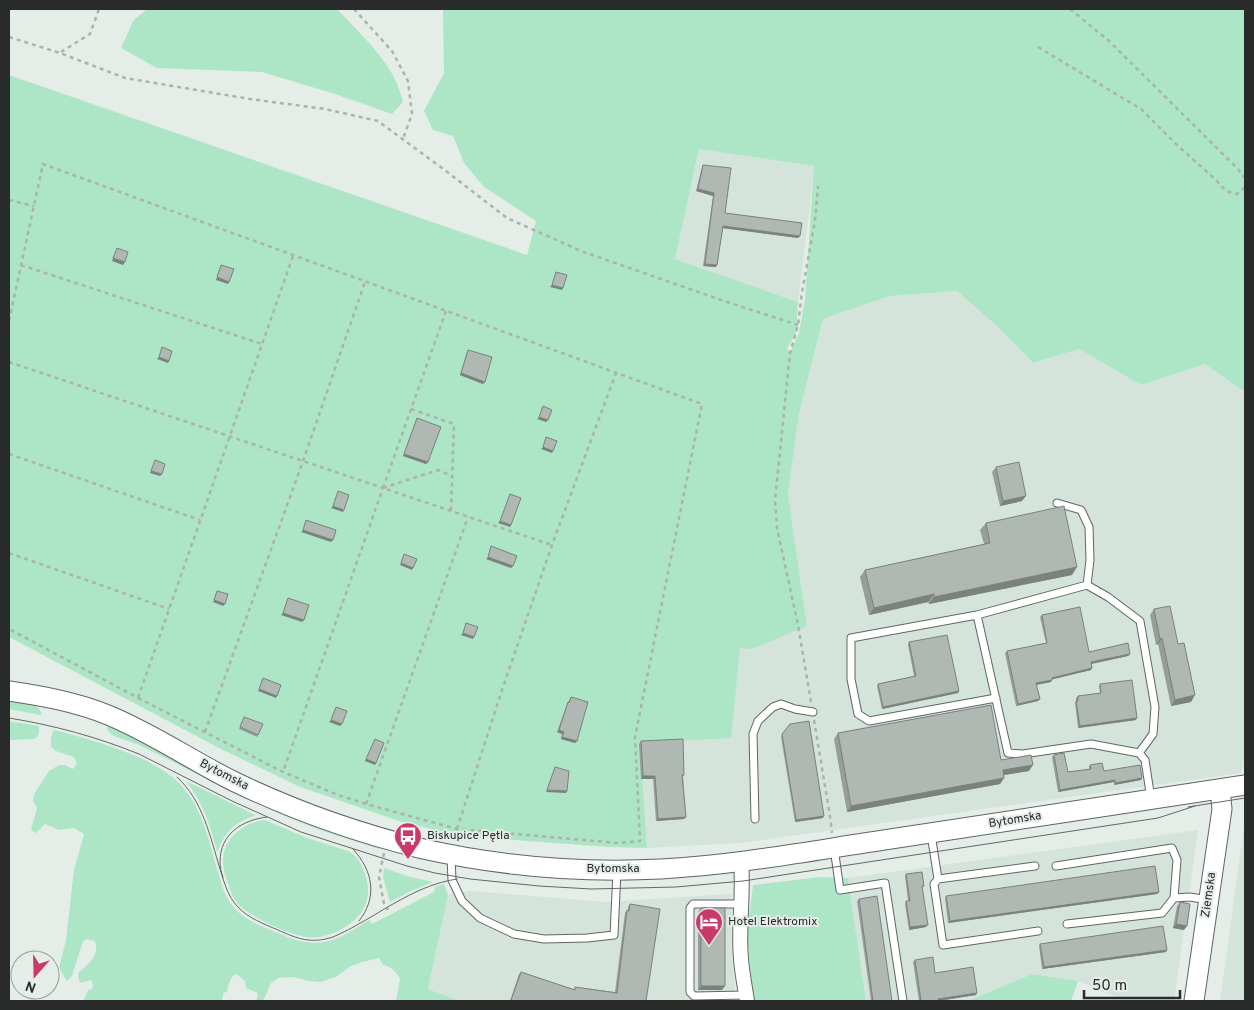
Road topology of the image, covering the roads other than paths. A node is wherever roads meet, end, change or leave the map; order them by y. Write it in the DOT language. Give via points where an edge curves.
graph roads {
  1 [pos="1057,503"];
  2 [pos="1087,585"];
  3 [pos="977,616"];
  4 [pos="9,691"];
  5 [pos="996,698"];
  6 [pos="813,712"];
  7 [pos="1139,753"];
  8 [pos="1245,785"];
  9 [pos="1220,789"];
  10 [pos="1151,800"];
  11 [pos="755,819"];
  12 [pos="931,833"];
  13 [pos="834,848"];
  14 [pos="451,854"];
  15 [pos="741,861"];
  16 [pos="1036,866"];
  17 [pos="1056,866"];
  18 [pos="617,870"];
  19 [pos="938,879"];
  20 [pos="1174,898"];
  21 [pos="1209,900"];
  22 [pos="741,904"];
  23 [pos="1067,924"];
  24 [pos="1038,931"];
  25 [pos="746,998"];
  26 [pos="903,1001"];
  27 [pos="1194,1001"];
  1 -- 2 [label="lane" via="1081,510 1089,527"];
  2 -- 3 [label="lane"];
  2 -- 7 [label="lane" via="1140,622 1155,707 1153,734"];
  3 -- 5 [label="lane"];
  3 -- 5 [label="lane" via="850,638 851,679 858,714 869,721"];
  4 -- 14 [label="street, Bytomska" via="56,698 107,714 286,805 388,840"];
  5 -- 7 [label="lane" via="1008,752 1023,754 1091,744"];
  6 -- 11 [label="lane" via="781,704 773,707 758,722 753,734"];
  7 -- 10 [label="lane" via="1145,760"];
  8 -- 9 [label="street, Bytomska"];
  9 -- 10 [label="street, Bytomska"];
  9 -- 21 [label="street, Ziemska" via="1222,809"];
  10 -- 12 [label="street, Bytomska"];
  12 -- 13 [label="street, Bytomska"];
  12 -- 19 [label="lane"];
  13 -- 15 [label="street, Bytomska"];
  13 -- 26 [label="lane" via="840,890 885,883"];
  14 -- 18 [label="street, Bytomska" via="552,868"];
  14 -- 18 [label="lane" via="452,880 462,901 480,918 514,934 544,939 614,935"];
  15 -- 18 [label="street, Bytomska"];
  15 -- 22 [label="street"];
  16 -- 19 [label="lane"];
  17 -- 20 [label="lane" via="1172,848 1177,860"];
  19 -- 24 [label="lane" via="934,884 943,945"];
  20 -- 21 [label="lane"];
  20 -- 23 [label="lane" via="1162,913"];
  21 -- 27 [label="street, Ziemska"];
  22 -- 25 [label="street" via="740,959"];
  22 -- 25 [label="lane" via="693,904 690,908 690,992 694,996"];
}
